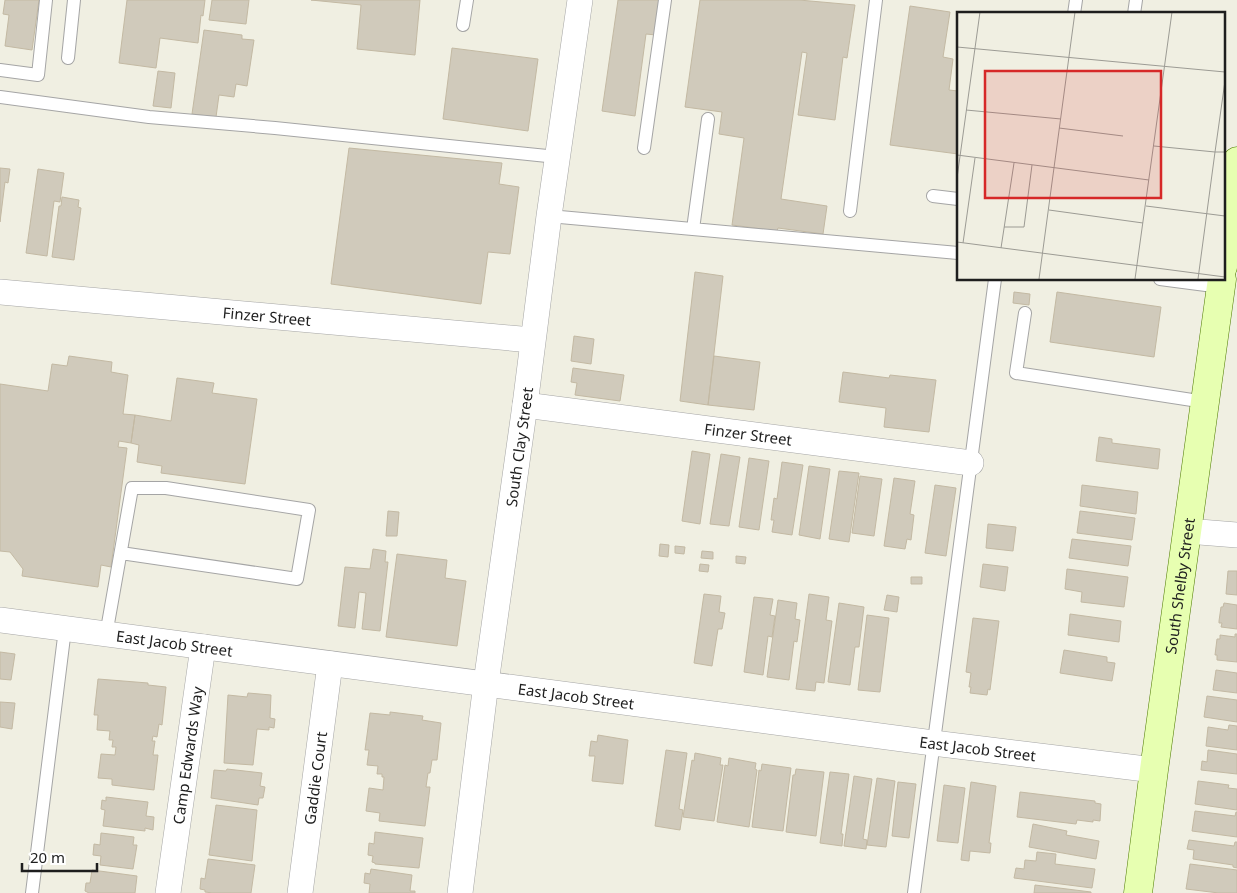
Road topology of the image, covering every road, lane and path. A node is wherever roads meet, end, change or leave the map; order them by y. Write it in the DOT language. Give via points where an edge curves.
graph roads {
  1 [pos="46,0"];
  2 [pos="74,0"];
  3 [pos="467,0"];
  4 [pos="580,0"];
  5 [pos="665,0"];
  6 [pos="876,0"];
  7 [pos="463,26"];
  8 [pos="68,58"];
  9 [pos="0,70"];
  10 [pos="0,97"];
  11 [pos="708,119"];
  12 [pos="644,148"];
  13 [pos="557,157"];
  14 [pos="1237,161"];
  15 [pos="934,196"];
  16 [pos="957,199"];
  17 [pos="850,211"];
  18 [pos="548,216"];
  19 [pos="1233,218"];
  20 [pos="693,230"];
  21 [pos="957,253"];
  22 [pos="1224,267"];
  23 [pos="995,280"];
  24 [pos="1222,280"];
  25 [pos="0,292"];
  26 [pos="1025,313"];
  27 [pos="532,340"];
  28 [pos="1205,402"];
  29 [pos="525,405"];
  30 [pos="971,463"];
  31 [pos="1188,531"];
  32 [pos="1237,535"];
  33 [pos="121,553"];
  34 [pos="0,620"];
  35 [pos="65,629"];
  36 [pos="106,634"];
  37 [pos="204,648"];
  38 [pos="330,664"];
  39 [pos="486,683"];
  40 [pos="933,743"];
  41 [pos="1154,770"];
  42 [pos="32,893"];
  43 [pos="168,893"];
  44 [pos="300,893"];
  45 [pos="460,893"];
  46 [pos="914,893"];
  47 [pos="1138,893"];
  1 -- 9 [label="lane" via="38,75"];
  2 -- 8 [label="lane"];
  3 -- 7 [label="lane"];
  4 -- 13 [label="street, South Clay Street"];
  5 -- 12 [label="lane"];
  6 -- 17 [label="lane"];
  10 -- 13 [label="lane" via="149,117"];
  11 -- 20 [label="lane"];
  13 -- 18 [label="street, South Clay Street"];
  14 -- 19 [label="main road, South Shelby Street"];
  15 -- 16 [label="lane"];
  18 -- 20 [label="lane"];
  18 -- 27 [label="street, South Clay Street"];
  19 -- 22 [label="main road, South Shelby Street"];
  20 -- 21 [label="lane"];
  23 -- 30 [label="lane"];
  24 -- 28 [label="main road, South Shelby Street"];
  25 -- 27 [label="street, Finzer Street"];
  26 -- 28 [label="lane" via="1016,373"];
  27 -- 29 [label="street, South Clay Street"];
  28 -- 31 [label="main road, South Shelby Street"];
  29 -- 30 [label="street, Finzer Street"];
  29 -- 39 [label="street, South Clay Street"];
  30 -- 40 [label="lane"];
  31 -- 32 [label="street"];
  31 -- 41 [label="main road, South Shelby Street"];
  33 -- 33 [label="lane" via="132,488 166,488 309,510 297,579"];
  33 -- 36 [label="lane"];
  34 -- 35 [label="street, East Jacob Street"];
  35 -- 36 [label="street, East Jacob Street"];
  35 -- 42 [label="lane"];
  36 -- 37 [label="street, East Jacob Street"];
  37 -- 38 [label="street, East Jacob Street"];
  37 -- 43 [label="street, Camp Edwards Way"];
  38 -- 39 [label="street, East Jacob Street"];
  38 -- 44 [label="street, Gaddie Court"];
  39 -- 40 [label="street, East Jacob Street"];
  39 -- 45 [label="street, South Clay Street"];
  40 -- 41 [label="street, East Jacob Street"];
  40 -- 46 [label="lane"];
  41 -- 47 [label="main road, South Shelby Street"];
}
